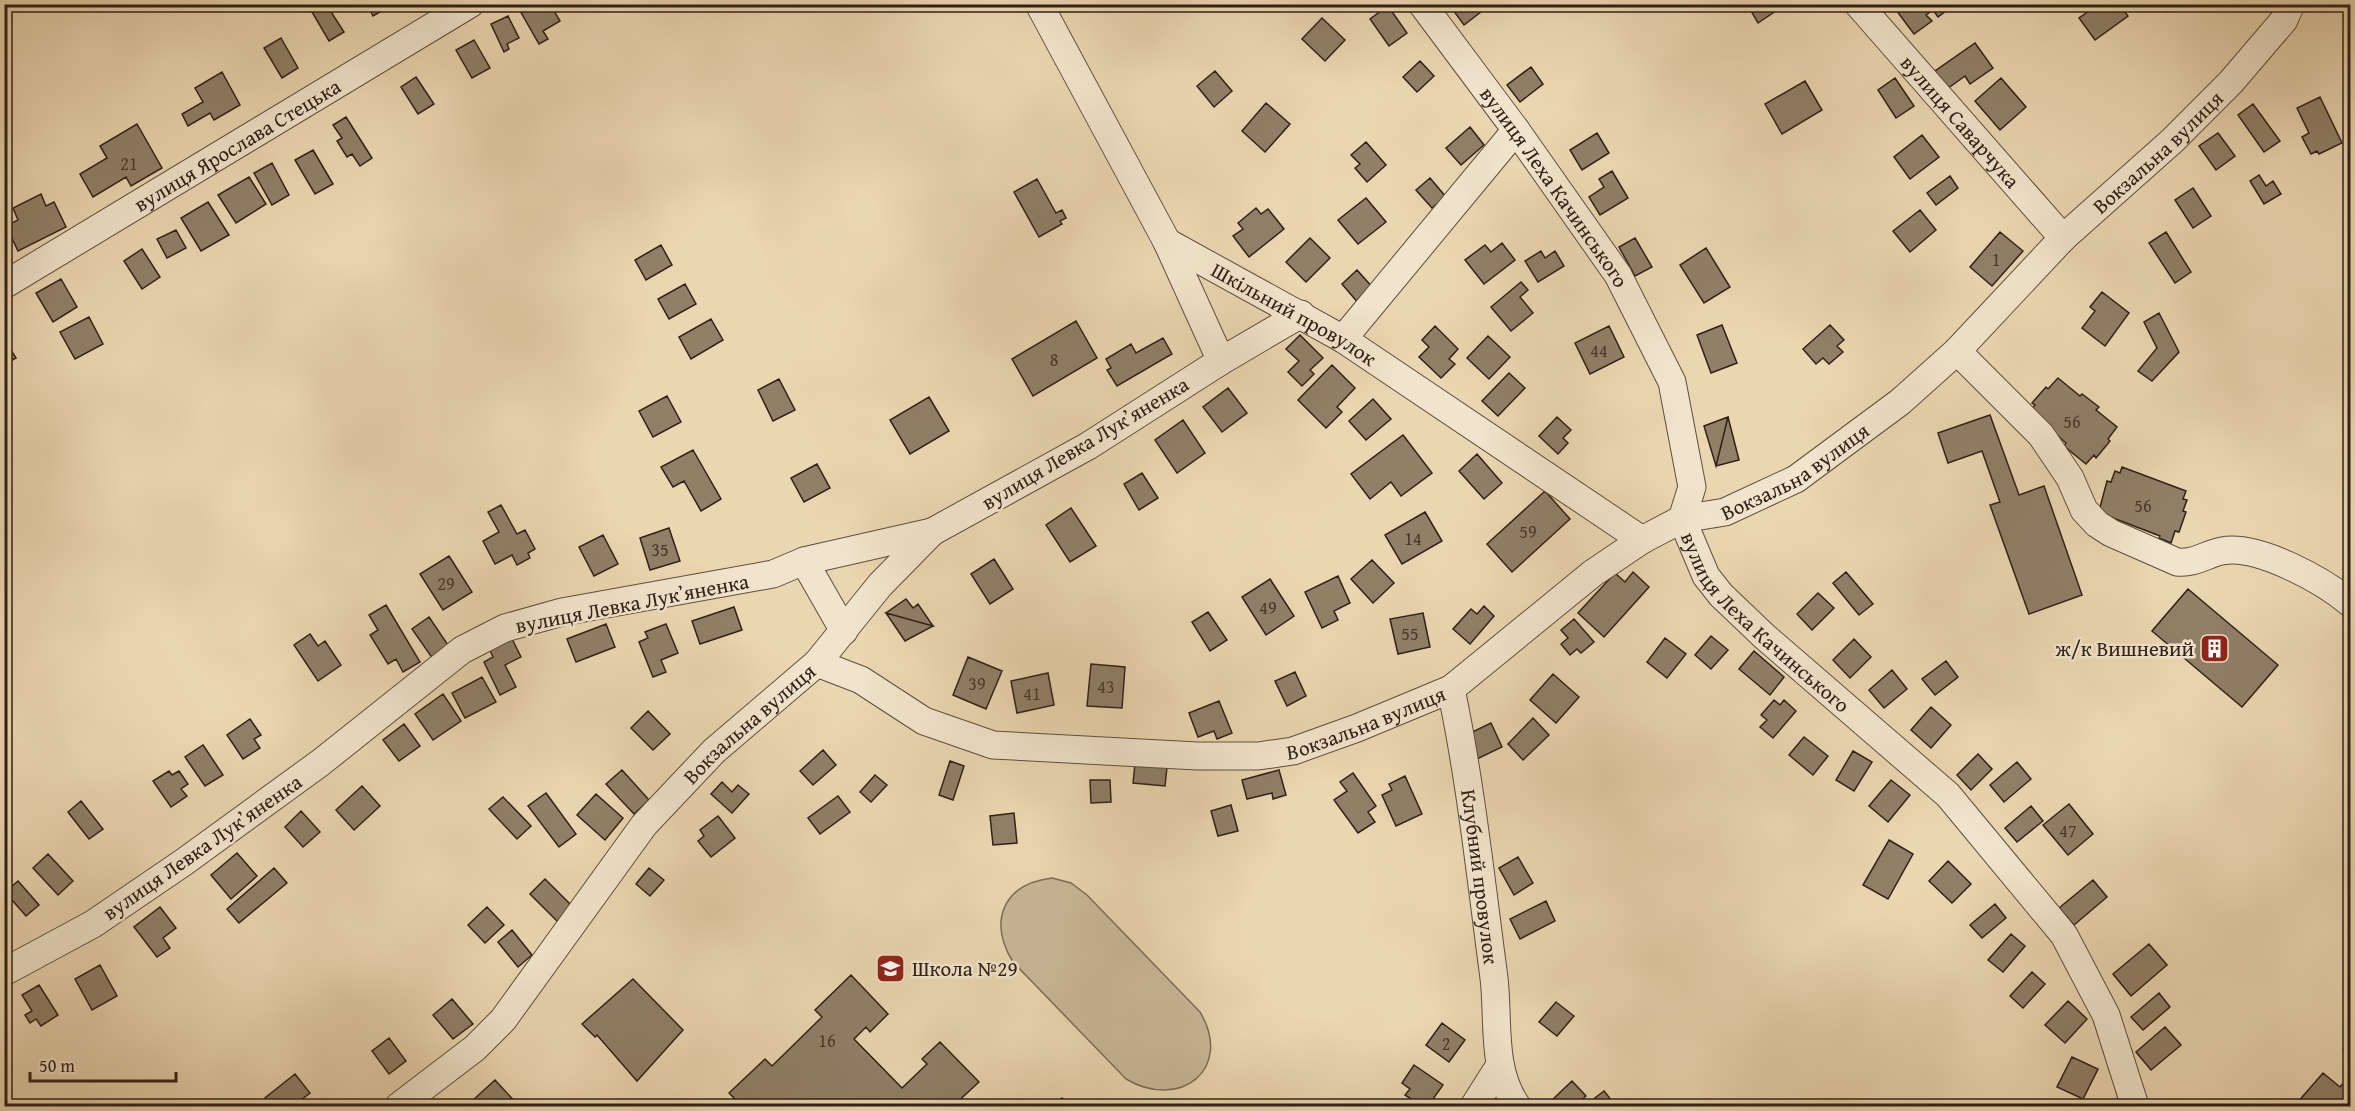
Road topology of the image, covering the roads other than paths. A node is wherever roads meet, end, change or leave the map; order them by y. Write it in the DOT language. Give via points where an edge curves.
graph roads {
  1 [pos="470,4"];
  2 [pos="1039,4"];
  3 [pos="1422,4"];
  4 [pos="1858,4"];
  5 [pos="2291,4"];
  6 [pos="1516,130"];
  7 [pos="2063,238"];
  8 [pos="1167,242"];
  9 [pos="4,285"];
  10 [pos="1301,314"];
  11 [pos="1343,339"];
  12 [pos="1957,351"];
  13 [pos="1221,361"];
  14 [pos="1682,519"];
  15 [pos="932,532"];
  16 [pos="1642,540"];
  17 [pos="804,561"];
  18 [pos="2350,603"];
  19 [pos="844,631"];
  20 [pos="817,663"];
  21 [pos="1450,689"];
  22 [pos="4,972"];
  23 [pos="1500,1065"];
  24 [pos="399,1107"];
  25 [pos="1474,1107"];
  26 [pos="1517,1107"];
  27 [pos="2135,1107"];
  1 -- 9 [label="street, вулиця Ярослава Стецька"];
  2 -- 8 [label="street"];
  3 -- 6 [label="street, вулиця Леха Качинського"];
  4 -- 7 [label="street, вулиця Саварчука"];
  5 -- 7 [label="street, Вокзальна вулиця" via="2284,20 2231,82 2172,141"];
  6 -- 11 [label="street"];
  6 -- 14 [label="street, вулиця Леха Качинського" via="1618,275 1672,382 1692,487"];
  7 -- 12 [label="street, Вокзальна вулиця"];
  8 -- 10 [label="street, Шкільний провулок"];
  8 -- 13 [label="street"];
  10 -- 11 [label="street, Шкільний провулок"];
  10 -- 13 [label="street, вулиця Левка Лукʼяненка"];
  11 -- 16 [label="street, Шкільний провулок"];
  12 -- 14 [label="street, Вокзальна вулиця" via="1900,402 1796,479 1725,512"];
  12 -- 18 [label="street" via="2042,435 2070,478 2084,510 2111,533 2177,562 2188,563 2236,550 2277,561 2331,587"];
  13 -- 15 [label="street, вулиця Левка Лукʼяненка" via="1088,446"];
  14 -- 16 [label="street, Вокзальна вулиця"];
  14 -- 27 [label="street, вулиця Леха Качинського" via="1706,576 1721,595 1948,795 2064,935 2106,1015"];
  15 -- 17 [label="street, вулиця Левка Лукʼяненка"];
  15 -- 19 [label="street" via="880,585"];
  16 -- 21 [label="street, Вокзальна вулиця" via="1593,573"];
  17 -- 19 [label="street"];
  17 -- 22 [label="street, вулиця Левка Лукʼяненка" via="773,574 562,612 505,628 462,651 320,763 184,862 93,924"];
  19 -- 20 [label="street"];
  20 -- 21 [label="street, Вокзальна вулиця" via="861,680 924,721 993,745 1197,756 1258,756 1293,751 1357,729"];
  20 -- 24 [label="street, Вокзальна вулиця" via="714,751 644,825 503,1020 475,1048"];
  21 -- 23 [label="street, Клубний провулок" via="1483,894"];
  23 -- 25 [label="street"];
  23 -- 26 [label="street, Клубний провулок"];
}
